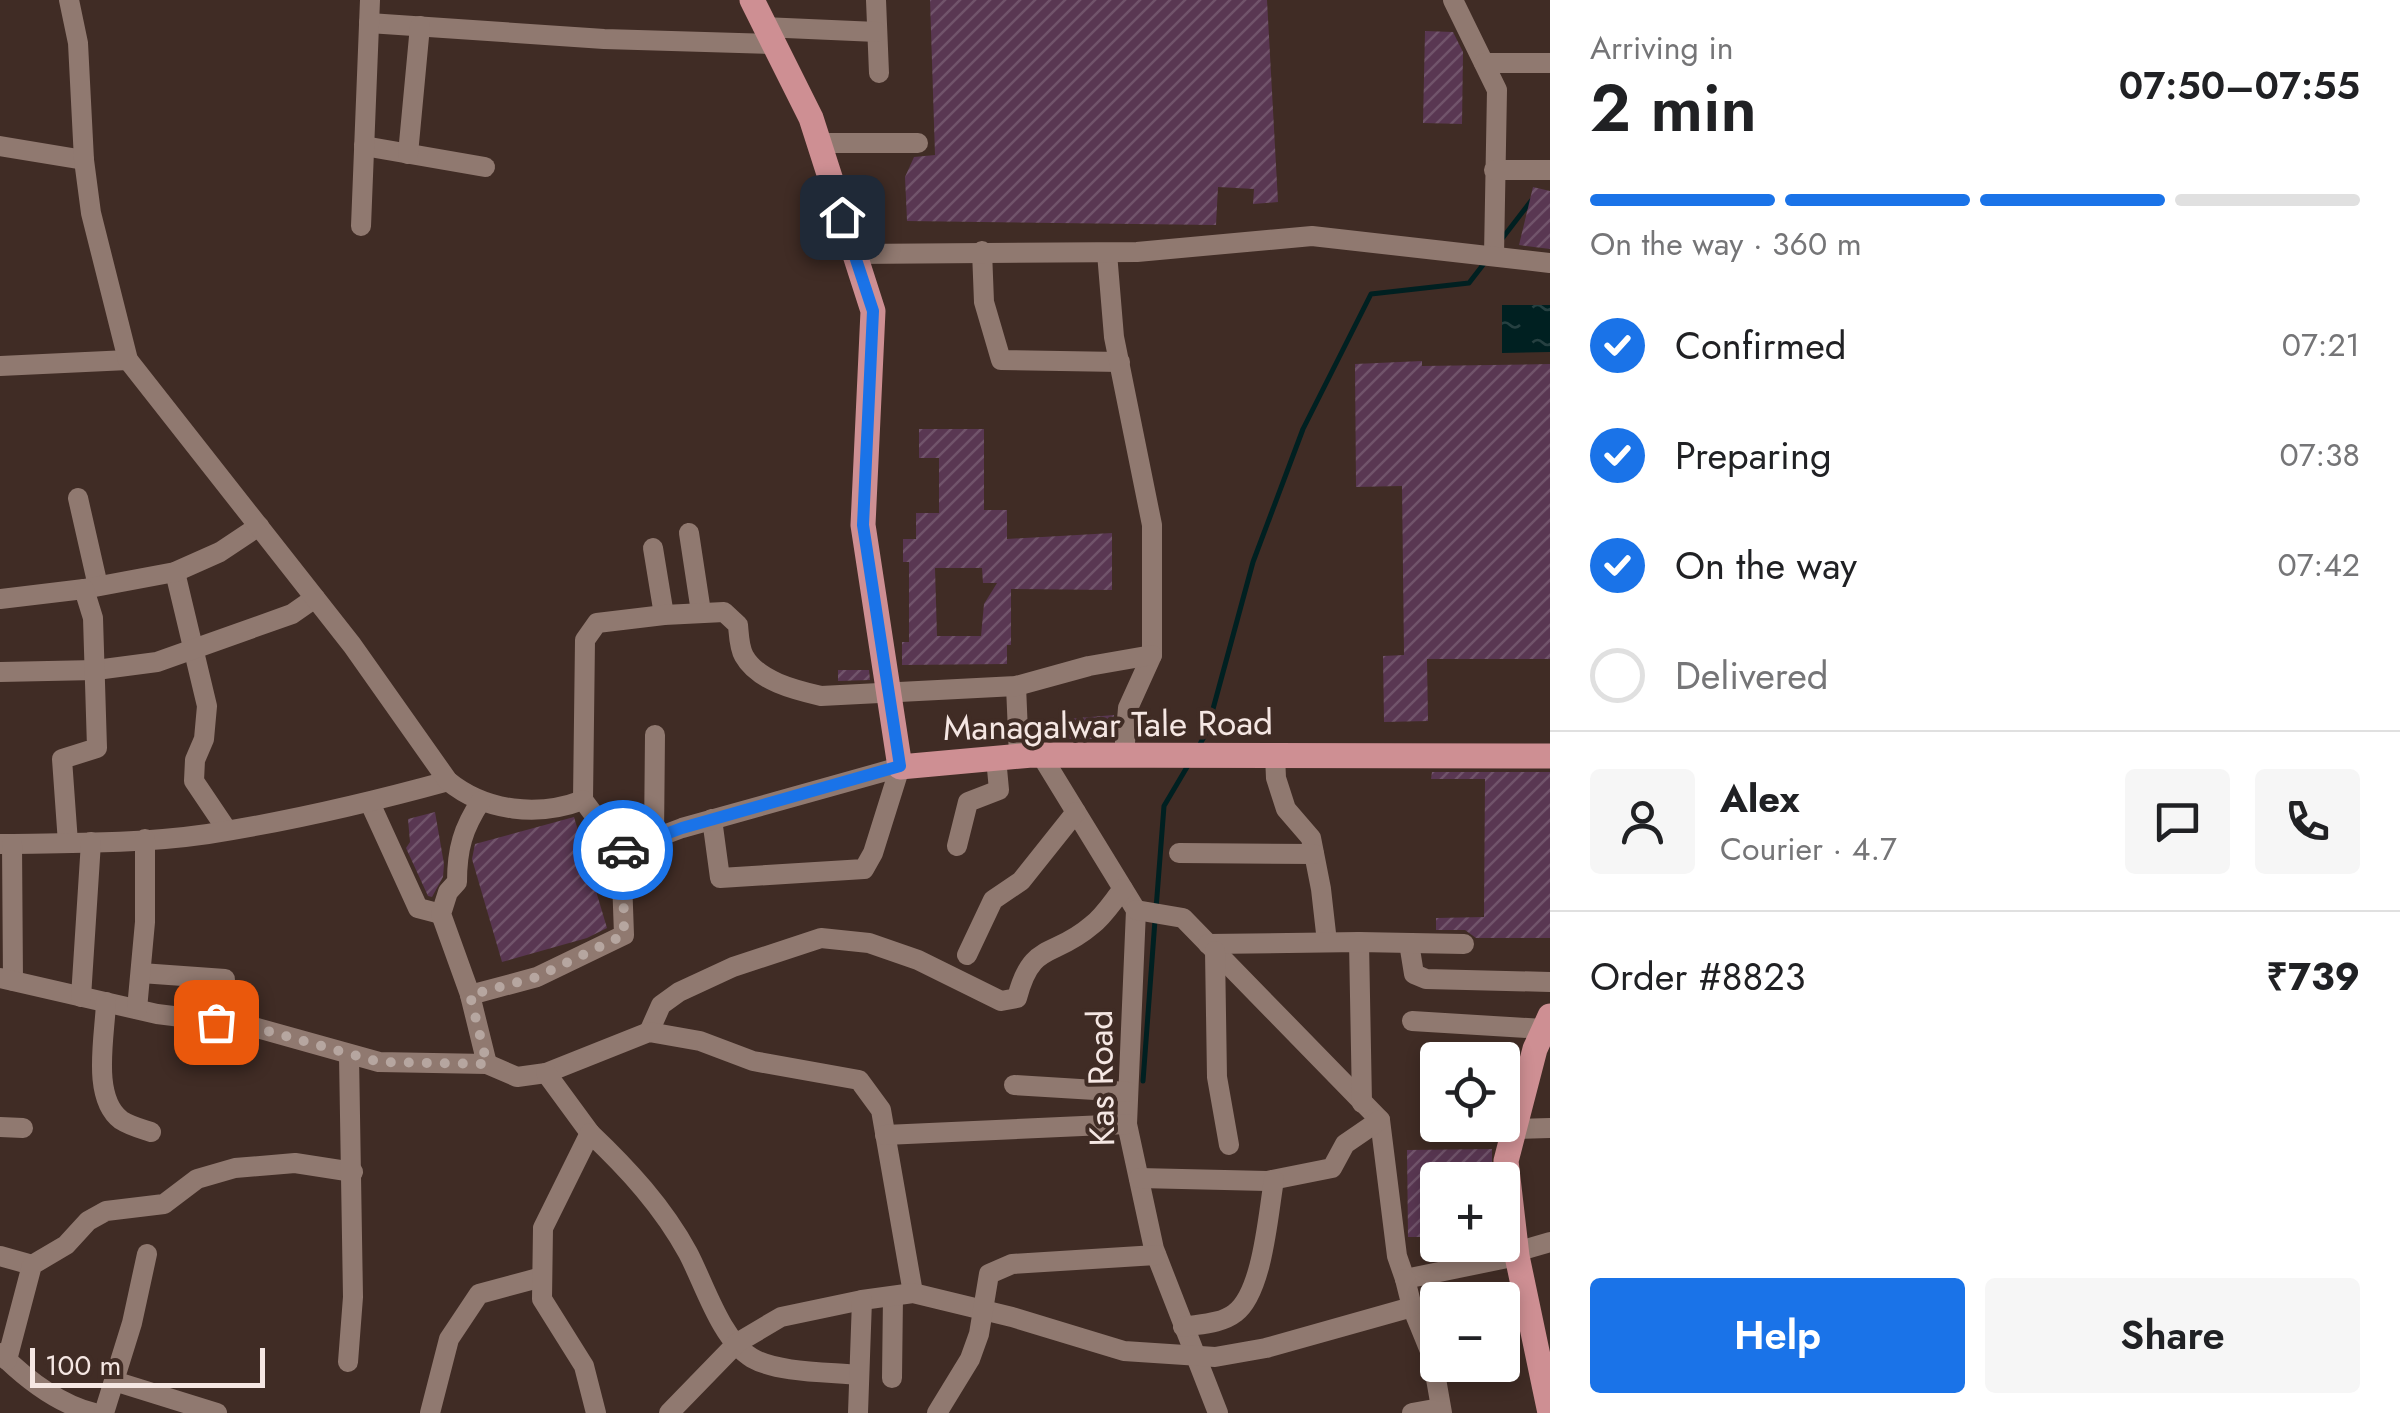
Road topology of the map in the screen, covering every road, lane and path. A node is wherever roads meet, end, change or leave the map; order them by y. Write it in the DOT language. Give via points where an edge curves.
graph roads {
  1 [pos="70,0"];
  2 [pos="370,0"];
  3 [pos="752,0"];
  4 [pos="876,0"];
  5 [pos="1453,0"];
  6 [pos="369,23"];
  7 [pos="420,26"];
  8 [pos="877,32"];
  9 [pos="767,36"];
  10 [pos="1484,64"];
  11 [pos="1550,64"];
  12 [pos="878,72"];
  13 [pos="0,141"];
  14 [pos="819,143"];
  15 [pos="918,143"];
  16 [pos="364,146"];
  17 [pos="408,154"];
  18 [pos="84,160"];
  19 [pos="485,168"];
  20 [pos="1494,170"];
  21 [pos="1550,170"];
  22 [pos="361,226"];
  23 [pos="982,252"];
  24 [pos="1107,252"];
  25 [pos="854,254"];
  26 [pos="1494,256"];
  27 [pos="1550,263"];
  28 [pos="128,360"];
  29 [pos="1120,362"];
  30 [pos="0,366"];
  31 [pos="78,498"];
  32 [pos="258,526"];
  33 [pos="689,533"];
  34 [pos="652,548"];
  35 [pos="174,572"];
  36 [pos="91,587"];
  37 [pos="315,598"];
  38 [pos="0,599"];
  39 [pos="700,612"];
  40 [pos="664,614"];
  41 [pos="193,648"];
  42 [pos="1152,655"];
  43 [pos="96,670"];
  44 [pos="0,672"];
  45 [pos="1016,686"];
  46 [pos="889,694"];
  47 [pos="654,735"];
  48 [pos="1124,754"];
  49 [pos="1275,755"];
  50 [pos="1018,756"];
  51 [pos="1550,756"];
  52 [pos="900,766"];
  53 [pos="448,781"];
  54 [pos="584,800"];
  55 [pos="481,801"];
  56 [pos="370,803"];
  57 [pos="1076,812"];
  58 [pos="712,819"];
  59 [pos="227,830"];
  60 [pos="654,837"];
  61 [pos="145,839"];
  62 [pos="90,842"];
  63 [pos="68,843"];
  64 [pos="6,844"];
  65 [pos="957,846"];
  66 [pos="621,851"];
  67 [pos="1178,853"];
  68 [pos="1314,854"];
  69 [pos="1123,889"];
  70 [pos="1136,910"];
  71 [pos="441,914"];
  72 [pos="1327,942"];
  73 [pos="1358,942"];
  74 [pos="1409,943"];
  75 [pos="1464,944"];
  76 [pos="1212,948"];
  77 [pos="966,955"];
  78 [pos="141,974"];
  79 [pos="6,979"];
  80 [pos="225,979"];
  81 [pos="1550,982"];
  82 [pos="81,996"];
  83 [pos="472,1000"];
  84 [pos="106,1002"];
  85 [pos="136,1010"];
  86 [pos="1412,1021"];
  87 [pos="1547,1022"];
  88 [pos="649,1032"];
  89 [pos="349,1056"];
  90 [pos="487,1064"];
  91 [pos="546,1073"];
  92 [pos="1014,1085"];
  93 [pos="1128,1092"];
  94 [pos="1520,1102"];
  95 [pos="1362,1103"];
  96 [pos="1380,1120"];
  97 [pos="1127,1124"];
  98 [pos="0,1127"];
  99 [pos="23,1128"];
  100 [pos="1550,1128"];
  101 [pos="1520,1129"];
  102 [pos="152,1132"];
  103 [pos="590,1133"];
  104 [pos="885,1135"];
  105 [pos="1229,1145"];
  106 [pos="353,1172"];
  107 [pos="1138,1178"];
  108 [pos="1274,1180"];
  109 [pos="1550,1242"];
  110 [pos="1520,1253"];
  111 [pos="147,1254"];
  112 [pos="1156,1255"];
  113 [pos="0,1256"];
  114 [pos="1480,1262"];
  115 [pos="1518,1262"];
  116 [pos="32,1265"];
  117 [pos="542,1276"];
  118 [pos="1404,1279"];
  119 [pos="903,1294"];
  120 [pos="862,1300"];
  121 [pos="1412,1307"];
  122 [pos="982,1310"];
  123 [pos="1182,1328"];
  124 [pos="736,1343"];
  125 [pos="4,1356"];
  126 [pos="1194,1356"];
  127 [pos="348,1362"];
  128 [pos="1546,1370"];
  129 [pos="859,1375"];
  130 [pos="892,1378"];
  131 [pos="114,1381"];
  132 [pos="66,1401"];
  133 [pos="1441,1410"];
  134 [pos="45,1413"];
  135 [pos="94,1413"];
  136 [pos="104,1413"];
  137 [pos="217,1413"];
  138 [pos="430,1413"];
  139 [pos="596,1413"];
  140 [pos="669,1413"];
  141 [pos="858,1413"];
  142 [pos="938,1413"];
  143 [pos="1218,1413"];
  144 [pos="1412,1413"];
  145 [pos="1550,1413"];
  1 -- 18 [label="street"];
  2 -- 6 [label="street"];
  3 -- 9 [label="main road"];
  4 -- 8 [label="street"];
  5 -- 10 [label="street"];
  6 -- 7 [label="street"];
  6 -- 16 [label="street"];
  7 -- 9 [label="street" via="604,39"];
  7 -- 17 [label="street"];
  8 -- 9 [label="street"];
  8 -- 12 [label="street"];
  9 -- 14 [label="main road"];
  10 -- 11 [label="street"];
  10 -- 20 [label="street" via="1497,90"];
  13 -- 18 [label="street"];
  14 -- 15 [label="street"];
  14 -- 25 [label="main road"];
  16 -- 17 [label="street"];
  16 -- 22 [label="street"];
  17 -- 19 [label="street"];
  18 -- 28 [label="street"];
  20 -- 21 [label="street"];
  20 -- 26 [label="street"];
  23 -- 24 [label="street"];
  23 -- 25 [label="street"];
  23 -- 29 [label="street" via="984,302 1000,360"];
  24 -- 26 [label="street" via="1312,236"];
  24 -- 29 [label="street"];
  25 -- 46 [label="main road" via="873,311 863,525"];
  26 -- 27 [label="street"];
  28 -- 30 [label="street"];
  28 -- 32 [label="street"];
  29 -- 42 [label="street" via="1152,525"];
  31 -- 36 [label="street"];
  32 -- 35 [label="street"];
  32 -- 37 [label="street"];
  33 -- 39 [label="street"];
  34 -- 40 [label="street"];
  35 -- 36 [label="street"];
  35 -- 41 [label="street"];
  36 -- 38 [label="street"];
  36 -- 43 [label="street"];
  37 -- 41 [label="street" via="292,614"];
  37 -- 53 [label="street"];
  39 -- 40 [label="street"];
  39 -- 46 [label="street" via="730,615 746,661 798,691"];
  40 -- 54 [label="street" via="596,623 586,640"];
  41 -- 43 [label="street" via="157,662"];
  41 -- 59 [label="street" via="206,706 194,781"];
  42 -- 45 [label="street"];
  42 -- 48 [label="street" via="1128,708"];
  43 -- 44 [label="street"];
  43 -- 63 [label="street" via="97,748 62,759"];
  45 -- 46 [label="street"];
  45 -- 50 [label="street"];
  46 -- 52 [label="main road"];
  47 -- 60 [label="street"];
  48 -- 49 [label="main road, Managalwar Tale Road"];
  48 -- 50 [label="main road, Managalwar Tale Road"];
  49 -- 51 [label="main road, Managalwar Tale Road"];
  49 -- 68 [label="street" via="1286,809 1310,838"];
  50 -- 52 [label="main road, Managalwar Tale Road"];
  50 -- 57 [label="street"];
  50 -- 65 [label="street" via="998,790 968,802"];
  52 -- 58 [label="street, Managalwar Tale Road"];
  52 -- 58 [label="street" via="864,869 720,878"];
  53 -- 55 [label="street"];
  53 -- 56 [label="street"];
  54 -- 55 [label="street" via="544,812"];
  54 -- 66 [label="street"];
  55 -- 71 [label="street" via="464,828 457,882"];
  56 -- 59 [label="street"];
  56 -- 71 [label="street" via="418,908"];
  57 -- 69 [label="street"];
  57 -- 77 [label="street" via="1022,880 993,900"];
  58 -- 60 [label="street, Managalwar Tale Road"];
  59 -- 61 [label="street"];
  60 -- 66 [label="street, Managalwar Tale Road"];
  61 -- 62 [label="street"];
  61 -- 78 [label="street"];
  62 -- 63 [label="street"];
  62 -- 82 [label="street"];
  63 -- 64 [label="street"];
  64 -- 79 [label="street"];
  66 -- 83 [label="street" via="624,935 537,977 470,995"];
  67 -- 68 [label="street"];
  68 -- 72 [label="street"];
  69 -- 70 [label="street"];
  69 -- 88 [label="street" via="1094,924 1036,956 1017,998 1001,1001 869,943 821,938 679,992 661,1005"];
  70 -- 76 [label="street" via="1183,918"];
  70 -- 93 [label="street, Kas Road"];
  71 -- 83 [label="street"];
  72 -- 73 [label="street"];
  72 -- 76 [label="street"];
  73 -- 74 [label="street"];
  73 -- 95 [label="street"];
  74 -- 75 [label="street"];
  74 -- 81 [label="street" via="1414,974 1426,979"];
  76 -- 95 [label="street"];
  76 -- 105 [label="street" via="1217,1077"];
  78 -- 80 [label="street"];
  78 -- 85 [label="street"];
  79 -- 82 [label="street"];
  82 -- 84 [label="street"];
  83 -- 90 [label="street"];
  84 -- 85 [label="street"];
  84 -- 102 [label="street" via="108,1104 118,1118"];
  85 -- 89 [label="street" via="246,1025"];
  86 -- 87 [label="street"];
  87 -- 94 [label="main road"];
  88 -- 91 [label="street"];
  88 -- 104 [label="street" via="859,1080 881,1110"];
  89 -- 90 [label="street"];
  89 -- 106 [label="street"];
  90 -- 91 [label="street" via="517,1077"];
  91 -- 103 [label="street"];
  92 -- 93 [label="street"];
  93 -- 97 [label="street, Kas Road"];
  95 -- 96 [label="street"];
  96 -- 108 [label="street" via="1345,1144 1332,1168"];
  96 -- 118 [label="street"];
  97 -- 104 [label="street"];
  97 -- 107 [label="street, Kas Road"];
  98 -- 99 [label="street"];
  100 -- 101 [label="street"];
  103 -- 117 [label="street" via="543,1228"];
  103 -- 124 [label="street" via="634,1176 688,1253"];
  104 -- 119 [label="street"];
  106 -- 116 [label="street" via="294,1163 197,1179 164,1204 106,1211"];
  106 -- 127 [label="street"];
  107 -- 108 [label="street"];
  107 -- 112 [label="street, Kas Road"];
  108 -- 123 [label="street" via="1246,1302 1234,1315"];
  109 -- 110 [label="street"];
  111 -- 131 [label="street"];
  112 -- 122 [label="street" via="1012,1264 989,1274"];
  112 -- 123 [label="street, Kas Road"];
  113 -- 116 [label="street"];
  114 -- 118 [label="street"];
  115 -- 128 [label="main road"];
  116 -- 125 [label="street"];
  117 -- 138 [label="street" via="478,1294 449,1339"];
  117 -- 139 [label="street" via="542,1299 584,1366"];
  118 -- 121 [label="street"];
  119 -- 120 [label="street"];
  119 -- 122 [label="street"];
  119 -- 130 [label="street"];
  120 -- 124 [label="street" via="781,1317"];
  120 -- 129 [label="street"];
  121 -- 126 [label="street" via="1266,1348"];
  121 -- 133 [label="street" via="1432,1356"];
  122 -- 126 [label="street" via="1124,1351"];
  122 -- 142 [label="street" via="970,1359"];
  123 -- 126 [label="street, Kas Road"];
  124 -- 129 [label="street" via="752,1358 785,1367"];
  124 -- 140 [label="street"];
  125 -- 132 [label="street"];
  126 -- 143 [label="street, Kas Road"];
  128 -- 145 [label="main road"];
  129 -- 141 [label="street"];
  131 -- 136 [label="street"];
  131 -- 137 [label="street"];
  132 -- 134 [label="street"];
  132 -- 135 [label="street"];
  133 -- 144 [label="street"];
}
